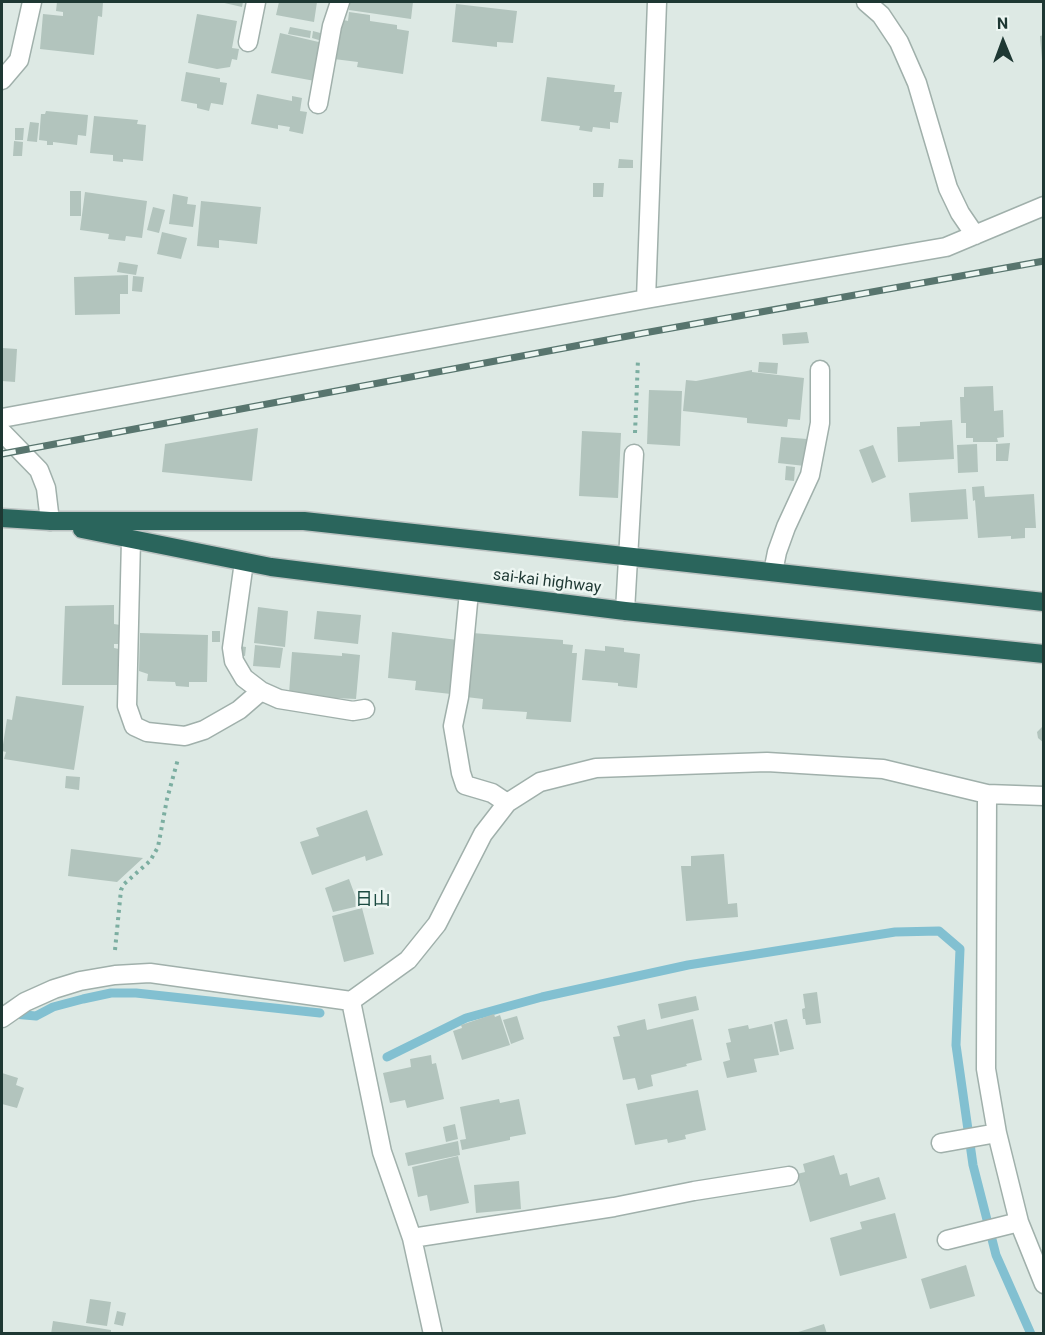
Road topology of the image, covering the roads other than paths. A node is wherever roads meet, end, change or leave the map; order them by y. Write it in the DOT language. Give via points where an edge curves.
graph roads {
  1 [pos="32,2"];
  2 [pos="255,2"];
  3 [pos="340,2"];
  4 [pos="657,2"];
  5 [pos="866,2"];
  6 [pos="248,42"];
  7 [pos="2,80"];
  8 [pos="318,104"];
  9 [pos="1044,206"];
  10 [pos="975,235"];
  11 [pos="646,299"];
  12 [pos="820,369"];
  13 [pos="2,418"];
  14 [pos="2,432"];
  15 [pos="634,454"];
  16 [pos="2,518"];
  17 [pos="50,521"];
  18 [pos="131,540"];
  19 [pos="629,556"];
  20 [pos="244,562"];
  21 [pos="773,572"];
  22 [pos="469,592"];
  23 [pos="1044,602"];
  24 [pos="625,611"];
  25 [pos="1044,654"];
  26 [pos="261,691"];
  27 [pos="365,709"];
  28 [pos="987,794"];
  29 [pos="1044,796"];
  30 [pos="507,803"];
  31 [pos="351,1001"];
  32 [pos="2,1018"];
  33 [pos="997,1133"];
  34 [pos="941,1143"];
  35 [pos="789,1176"];
  36 [pos="1019,1222"];
  37 [pos="412,1238"];
  38 [pos="947,1240"];
  39 [pos="1044,1284"];
  40 [pos="433,1334"];
  1 -- 7 [label="street" via="20,60"];
  2 -- 6 [label="street"];
  3 -- 8 [label="street"];
  4 -- 11 [label="street"];
  5 -- 10 [label="street" via="881,15 899,42 917,83 948,188"];
  9 -- 10 [label="street"];
  10 -- 11 [label="street" via="946,247"];
  11 -- 13 [label="street"];
  12 -- 21 [label="street" via="820,423 815,455"];
  14 -- 17 [label="street" via="39,470 46,488"];
  15 -- 19 [label="street"];
  16 -- 17 [label="highway, sai-kai highway"];
  17 -- 18 [label="highway, sai-kai highway"];
  17 -- 19 [label="highway, sai-kai highway" via="304,521"];
  18 -- 20 [label="highway, sai-kai highway"];
  18 -- 26 [label="street" via="127,706 134,726 147,732 184,736 204,730 239,710"];
  19 -- 21 [label="highway, sai-kai highway"];
  19 -- 24 [label="street"];
  20 -- 22 [label="highway, sai-kai highway"];
  20 -- 26 [label="street" via="234,628 234,661 244,678"];
  21 -- 23 [label="highway, sai-kai highway"];
  22 -- 24 [label="highway, sai-kai highway"];
  22 -- 30 [label="street" via="453,726 461,773 465,785 492,793"];
  24 -- 25 [label="highway, sai-kai highway"];
  26 -- 27 [label="street" via="279,699 319,706"];
  28 -- 29 [label="street"];
  28 -- 30 [label="street" via="883,769 767,762 596,768 540,782"];
  28 -- 33 [label="street" via="986,1070"];
  30 -- 31 [label="street" via="483,834 436,924 408,960"];
  31 -- 32 [label="street" via="150,973 115,975 54,988"];
  31 -- 37 [label="street" via="382,1152"];
  33 -- 34 [label="street"];
  33 -- 36 [label="street"];
  35 -- 37 [label="street"];
  36 -- 38 [label="street"];
  36 -- 39 [label="street"];
  37 -- 40 [label="street"];
}
